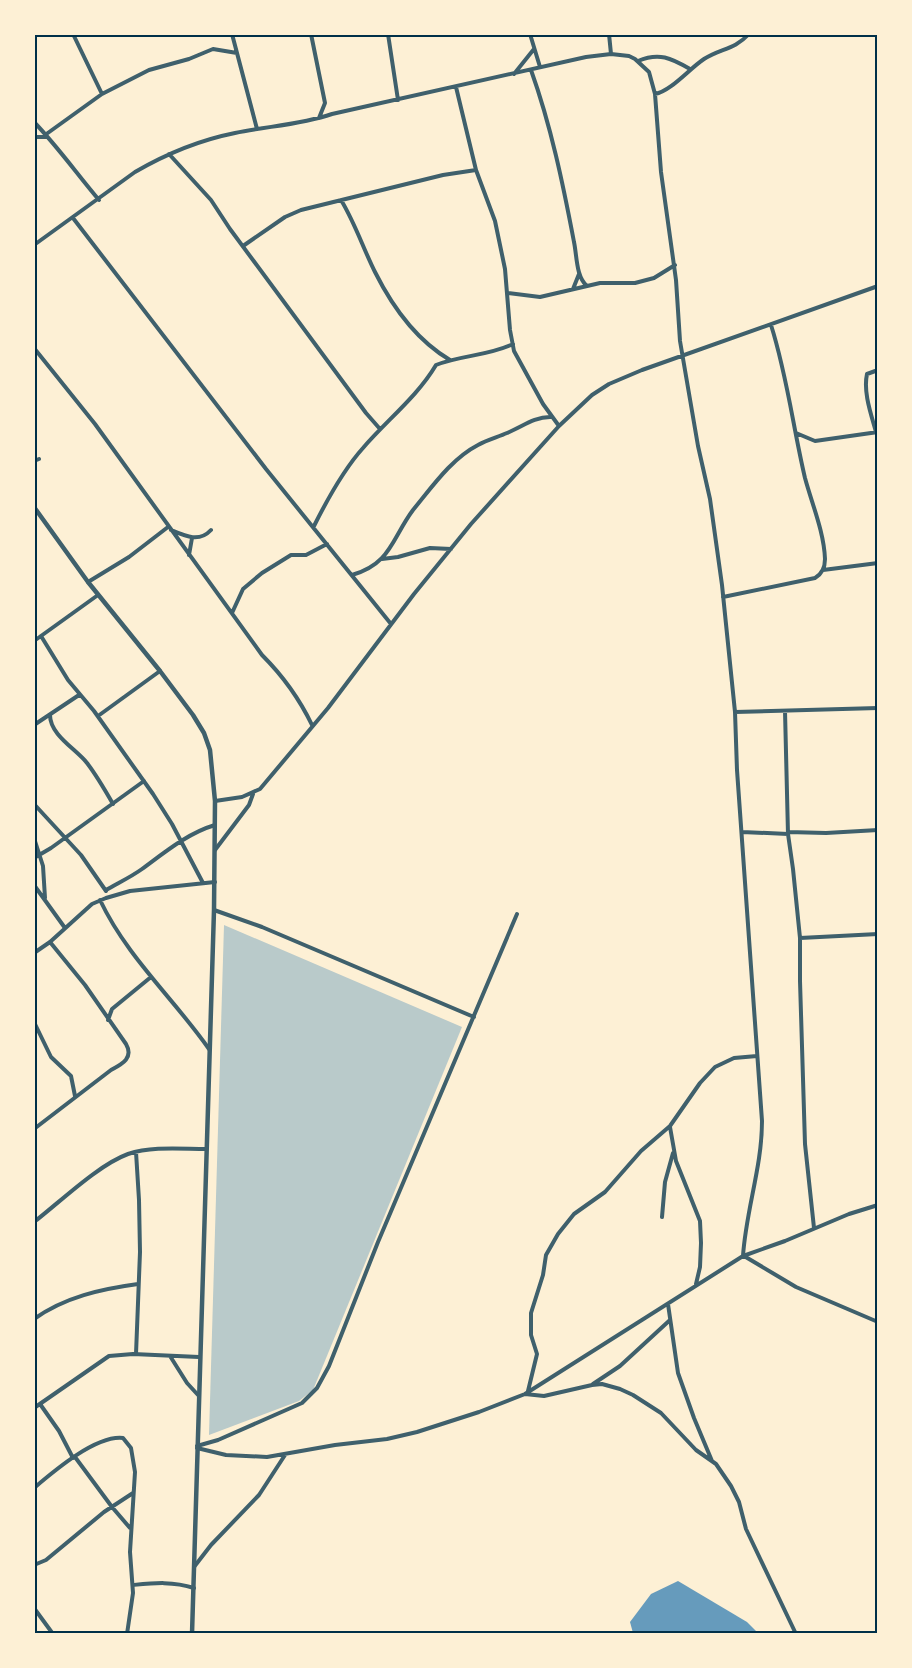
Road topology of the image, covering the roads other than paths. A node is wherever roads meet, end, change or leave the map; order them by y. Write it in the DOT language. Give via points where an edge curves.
graph roads {
  1 [pos="73,34"];
  2 [pos="232,34"];
  3 [pos="311,34"];
  4 [pos="388,34"];
  5 [pos="530,34"];
  6 [pos="609,34"];
  7 [pos="749,34"];
  8 [pos="534,49"];
  9 [pos="237,53"];
  10 [pos="611,54"];
  11 [pos="638,61"];
  12 [pos="540,67"];
  13 [pos="690,69"];
  14 [pos="531,70"];
  15 [pos="514,74"];
  16 [pos="456,87"];
  17 [pos="102,94"];
  18 [pos="655,94"];
  19 [pos="398,100"];
  20 [pos="318,118"];
  21 [pos="34,123"];
  22 [pos="257,129"];
  23 [pos="34,136"];
  24 [pos="45,136"];
  25 [pos="169,154"];
  26 [pos="476,170"];
  27 [pos="99,200"];
  28 [pos="341,200"];
  29 [pos="73,218"];
  30 [pos="34,245"];
  31 [pos="243,246"];
  32 [pos="675,265"];
  33 [pos="579,273"];
  34 [pos="587,286"];
  35 [pos="878,286"];
  36 [pos="573,290"];
  37 [pos="508,292"];
  38 [pos="771,325"];
  39 [pos="513,344"];
  40 [pos="34,348"];
  41 [pos="682,356"];
  42 [pos="450,360"];
  43 [pos="878,370"];
  44 [pos="551,417"];
  45 [pos="559,426"];
  46 [pos="380,429"];
  47 [pos="796,432"];
  48 [pos="877,432"];
  49 [pos="34,507"];
  50 [pos="314,526"];
  51 [pos="169,529"];
  52 [pos="211,530"];
  53 [pos="192,538"];
  54 [pos="327,544"];
  55 [pos="452,549"];
  56 [pos="189,555"];
  57 [pos="382,559"];
  58 [pos="878,563"];
  59 [pos="823,570"];
  60 [pos="352,575"];
  61 [pos="88,582"];
  62 [pos="98,595"];
  63 [pos="723,597"];
  64 [pos="232,613"];
  65 [pos="391,624"];
  66 [pos="41,636"];
  67 [pos="34,641"];
  68 [pos="160,671"];
  69 [pos="79,695"];
  70 [pos="878,708"];
  71 [pos="785,711"];
  72 [pos="735,712"];
  73 [pos="51,714"];
  74 [pos="98,716"];
  75 [pos="34,725"];
  76 [pos="312,725"];
  77 [pos="144,781"];
  78 [pos="254,794"];
  79 [pos="215,801"];
  80 [pos="34,804"];
  81 [pos="113,804"];
  82 [pos="215,825"];
  83 [pos="878,830"];
  84 [pos="742,832"];
  85 [pos="788,833"];
  86 [pos="34,838"];
  87 [pos="66,838"];
  88 [pos="181,842"];
  89 [pos="215,850"];
  90 [pos="40,854"];
  91 [pos="34,858"];
  92 [pos="214,882"];
  93 [pos="203,883"];
  94 [pos="34,885"];
  95 [pos="106,890"];
  96 [pos="109,897"];
  97 [pos="45,898"];
  98 [pos="100,900"];
  99 [pos="214,910"];
  100 [pos="518,914"];
  101 [pos="65,928"];
  102 [pos="878,934"];
  103 [pos="800,938"];
  104 [pos="50,942"];
  105 [pos="34,952"];
  106 [pos="151,977"];
  107 [pos="474,1017"];
  108 [pos="108,1020"];
  109 [pos="34,1022"];
  110 [pos="210,1051"];
  111 [pos="757,1056"];
  112 [pos="75,1096"];
  113 [pos="34,1120"];
  114 [pos="40,1125"];
  115 [pos="670,1126"];
  116 [pos="34,1128"];
  117 [pos="206,1149"];
  118 [pos="674,1151"];
  119 [pos="136,1152"];
  120 [pos="878,1205"];
  121 [pos="662,1217"];
  122 [pos="34,1222"];
  123 [pos="814,1228"];
  124 [pos="743,1256"];
  125 [pos="138,1284"];
  126 [pos="695,1286"];
  127 [pos="668,1304"];
  128 [pos="34,1319"];
  129 [pos="670,1320"];
  130 [pos="878,1322"];
  131 [pos="136,1354"];
  132 [pos="170,1356"];
  133 [pos="199,1357"];
  134 [pos="592,1385"];
  135 [pos="526,1393"];
  136 [pos="198,1395"];
  137 [pos="40,1404"];
  138 [pos="34,1408"];
  139 [pos="197,1447"];
  140 [pos="285,1454"];
  141 [pos="74,1457"];
  142 [pos="713,1461"];
  143 [pos="34,1488"];
  144 [pos="133,1493"];
  145 [pos="112,1507"];
  146 [pos="131,1528"];
  147 [pos="34,1565"];
  148 [pos="194,1567"];
  149 [pos="133,1585"];
  150 [pos="194,1588"];
  151 [pos="35,1611"];
  152 [pos="53,1634"];
  153 [pos="127,1634"];
  154 [pos="192,1634"];
  155 [pos="796,1634"];
  1 -- 17 [label="street"];
  2 -- 9 [label="street"];
  3 -- 20 [label="street" via="325,103"];
  4 -- 19 [label="street"];
  5 -- 8 [label="street"];
  6 -- 10 [label="street"];
  7 -- 13 [label="street" via="739,45 713,54"];
  8 -- 12 [label="street"];
  8 -- 15 [label="street"];
  9 -- 17 [label="street" via="213,49 149,70"];
  9 -- 22 [label="street"];
  10 -- 11 [label="street"];
  10 -- 12 [label="street"];
  11 -- 13 [label="street" via="664,56"];
  11 -- 18 [label="street" via="649,72"];
  12 -- 14 [label="street"];
  13 -- 18 [label="street"];
  14 -- 15 [label="street"];
  14 -- 33 [label="street" via="552,137"];
  15 -- 16 [label="street"];
  16 -- 19 [label="street"];
  16 -- 26 [label="street"];
  17 -- 24 [label="street"];
  18 -- 32 [label="street" via="664,199"];
  19 -- 20 [label="street"];
  20 -- 22 [label="street"];
  21 -- 24 [label="street"];
  22 -- 25 [label="street"];
  23 -- 24 [label="street"];
  24 -- 27 [label="street"];
  25 -- 27 [label="street" via="135,172"];
  25 -- 31 [label="street" via="205,192"];
  26 -- 28 [label="street"];
  26 -- 37 [label="street" via="495,220"];
  27 -- 29 [label="street"];
  28 -- 31 [label="street" via="285,217"];
  28 -- 42 [label="street" via="395,306 418,335"];
  29 -- 30 [label="street"];
  29 -- 50 [label="street"];
  31 -- 46 [label="street"];
  32 -- 34 [label="street" via="644,281"];
  32 -- 41 [label="street"];
  33 -- 34 [label="street"];
  33 -- 36 [label="street"];
  34 -- 36 [label="street"];
  35 -- 38 [label="street"];
  36 -- 37 [label="street" via="540,297"];
  37 -- 39 [label="street"];
  38 -- 41 [label="street"];
  38 -- 47 [label="street"];
  39 -- 42 [label="street"];
  39 -- 44 [label="street"];
  40 -- 51 [label="street" via="102,433"];
  41 -- 45 [label="street" via="609,384"];
  41 -- 63 [label="street" via="711,508"];
  42 -- 46 [label="street" via="436,365 406,404"];
  43 -- 48 [label="street" via="867,374 866,380"];
  44 -- 45 [label="street"];
  44 -- 57 [label="street" via="479,444 462,456 412,512"];
  45 -- 55 [label="street"];
  46 -- 50 [label="street" via="355,457"];
  47 -- 48 [label="street" via="815,441"];
  47 -- 59 [label="street" via="823,546"];
  49 -- 61 [label="street"];
  50 -- 54 [label="street"];
  51 -- 53 [label="street"];
  51 -- 56 [label="street"];
  51 -- 61 [label="street"];
  52 -- 53 [label="street"];
  53 -- 56 [label="street"];
  54 -- 60 [label="street"];
  54 -- 64 [label="street" via="306,555 291,555 262,573 243,589"];
  55 -- 57 [label="street" via="430,548"];
  55 -- 65 [label="street"];
  56 -- 64 [label="street"];
  57 -- 60 [label="street"];
  58 -- 59 [label="street"];
  59 -- 63 [label="street" via="811,579"];
  60 -- 65 [label="street"];
  61 -- 62 [label="street"];
  62 -- 66 [label="street"];
  62 -- 68 [label="street"];
  63 -- 72 [label="street"];
  64 -- 76 [label="street"];
  65 -- 76 [label="street"];
  66 -- 67 [label="street"];
  66 -- 69 [label="street"];
  68 -- 74 [label="street"];
  68 -- 79 [label="street" via="204,733 210,750"];
  69 -- 73 [label="street"];
  69 -- 74 [label="street"];
  70 -- 71 [label="street"];
  71 -- 72 [label="street"];
  71 -- 85 [label="street"];
  72 -- 84 [label="street"];
  73 -- 75 [label="street"];
  73 -- 81 [label="street" via="55,729 89,765"];
  74 -- 77 [label="street"];
  76 -- 78 [label="street"];
  77 -- 81 [label="street"];
  77 -- 88 [label="street"];
  78 -- 79 [label="street"];
  78 -- 89 [label="street"];
  79 -- 82 [label="street"];
  80 -- 87 [label="street"];
  81 -- 87 [label="street"];
  82 -- 88 [label="street"];
  82 -- 89 [label="street"];
  83 -- 85 [label="street"];
  84 -- 85 [label="street"];
  84 -- 111 [label="street"];
  85 -- 103 [label="street"];
  86 -- 90 [label="street"];
  87 -- 90 [label="street"];
  87 -- 95 [label="street"];
  88 -- 93 [label="street"];
  88 -- 95 [label="street"];
  89 -- 92 [label="street"];
  90 -- 91 [label="street"];
  90 -- 97 [label="street"];
  92 -- 93 [label="street"];
  92 -- 99 [label="street"];
  93 -- 96 [label="street"];
  94 -- 97 [label="street"];
  95 -- 96 [label="street"];
  96 -- 98 [label="street"];
  97 -- 101 [label="street"];
  98 -- 101 [label="street"];
  98 -- 106 [label="street"];
  99 -- 107 [label="street"];
  99 -- 110 [label="street"];
  100 -- 107 [label="street"];
  101 -- 104 [label="street"];
  102 -- 103 [label="street"];
  103 -- 123 [label="street" via="805,1144"];
  104 -- 105 [label="street"];
  104 -- 108 [label="street"];
  106 -- 108 [label="street" via="112,1009"];
  106 -- 110 [label="street"];
  107 -- 139 [label="street" via="317,1388 302,1403"];
  108 -- 112 [label="street" via="126,1044 128,1058"];
  109 -- 112 [label="street" via="51,1057 71,1076"];
  110 -- 117 [label="street"];
  111 -- 115 [label="street" via="734,1058 715,1067"];
  111 -- 124 [label="street" via="761,1148"];
  112 -- 114 [label="street"];
  113 -- 114 [label="street"];
  114 -- 116 [label="street"];
  115 -- 118 [label="street"];
  115 -- 135 [label="street" via="641,1151 605,1192 569,1220 546,1255 531,1313 531,1335 537,1354"];
  117 -- 119 [label="street"];
  117 -- 133 [label="street"];
  118 -- 121 [label="street" via="667,1172"];
  118 -- 126 [label="street" via="700,1221 702,1243"];
  119 -- 122 [label="street" via="106,1164"];
  119 -- 125 [label="street"];
  120 -- 123 [label="street"];
  123 -- 124 [label="street"];
  124 -- 126 [label="street"];
  124 -- 130 [label="street" via="796,1287"];
  125 -- 128 [label="street" via="74,1298"];
  125 -- 131 [label="street"];
  126 -- 127 [label="street"];
  127 -- 129 [label="street"];
  127 -- 135 [label="street"];
  129 -- 134 [label="street" via="620,1366"];
  129 -- 142 [label="street" via="678,1372"];
  131 -- 132 [label="street"];
  131 -- 137 [label="street" via="103,1358"];
  132 -- 133 [label="street"];
  132 -- 136 [label="street"];
  133 -- 136 [label="street"];
  134 -- 135 [label="street" via="544,1396"];
  134 -- 142 [label="street" via="620,1389 653,1407"];
  135 -- 140 [label="street" via="417,1432"];
  136 -- 139 [label="street"];
  137 -- 138 [label="street"];
  137 -- 141 [label="street"];
  139 -- 140 [label="street" via="250,1457"];
  139 -- 148 [label="street"];
  140 -- 148 [label="street" via="259,1495"];
  141 -- 143 [label="street"];
  141 -- 144 [label="street" via="108,1439 123,1438 131,1448 135,1466"];
  141 -- 145 [label="street"];
  142 -- 155 [label="street" via="736,1496 746,1528"];
  144 -- 145 [label="street"];
  144 -- 146 [label="street"];
  145 -- 146 [label="street"];
  145 -- 147 [label="street" via="46,1560"];
  146 -- 149 [label="street"];
  148 -- 150 [label="street"];
  149 -- 150 [label="street" via="175,1582"];
  149 -- 153 [label="street"];
  150 -- 154 [label="street"];
  151 -- 152 [label="street"];
}
